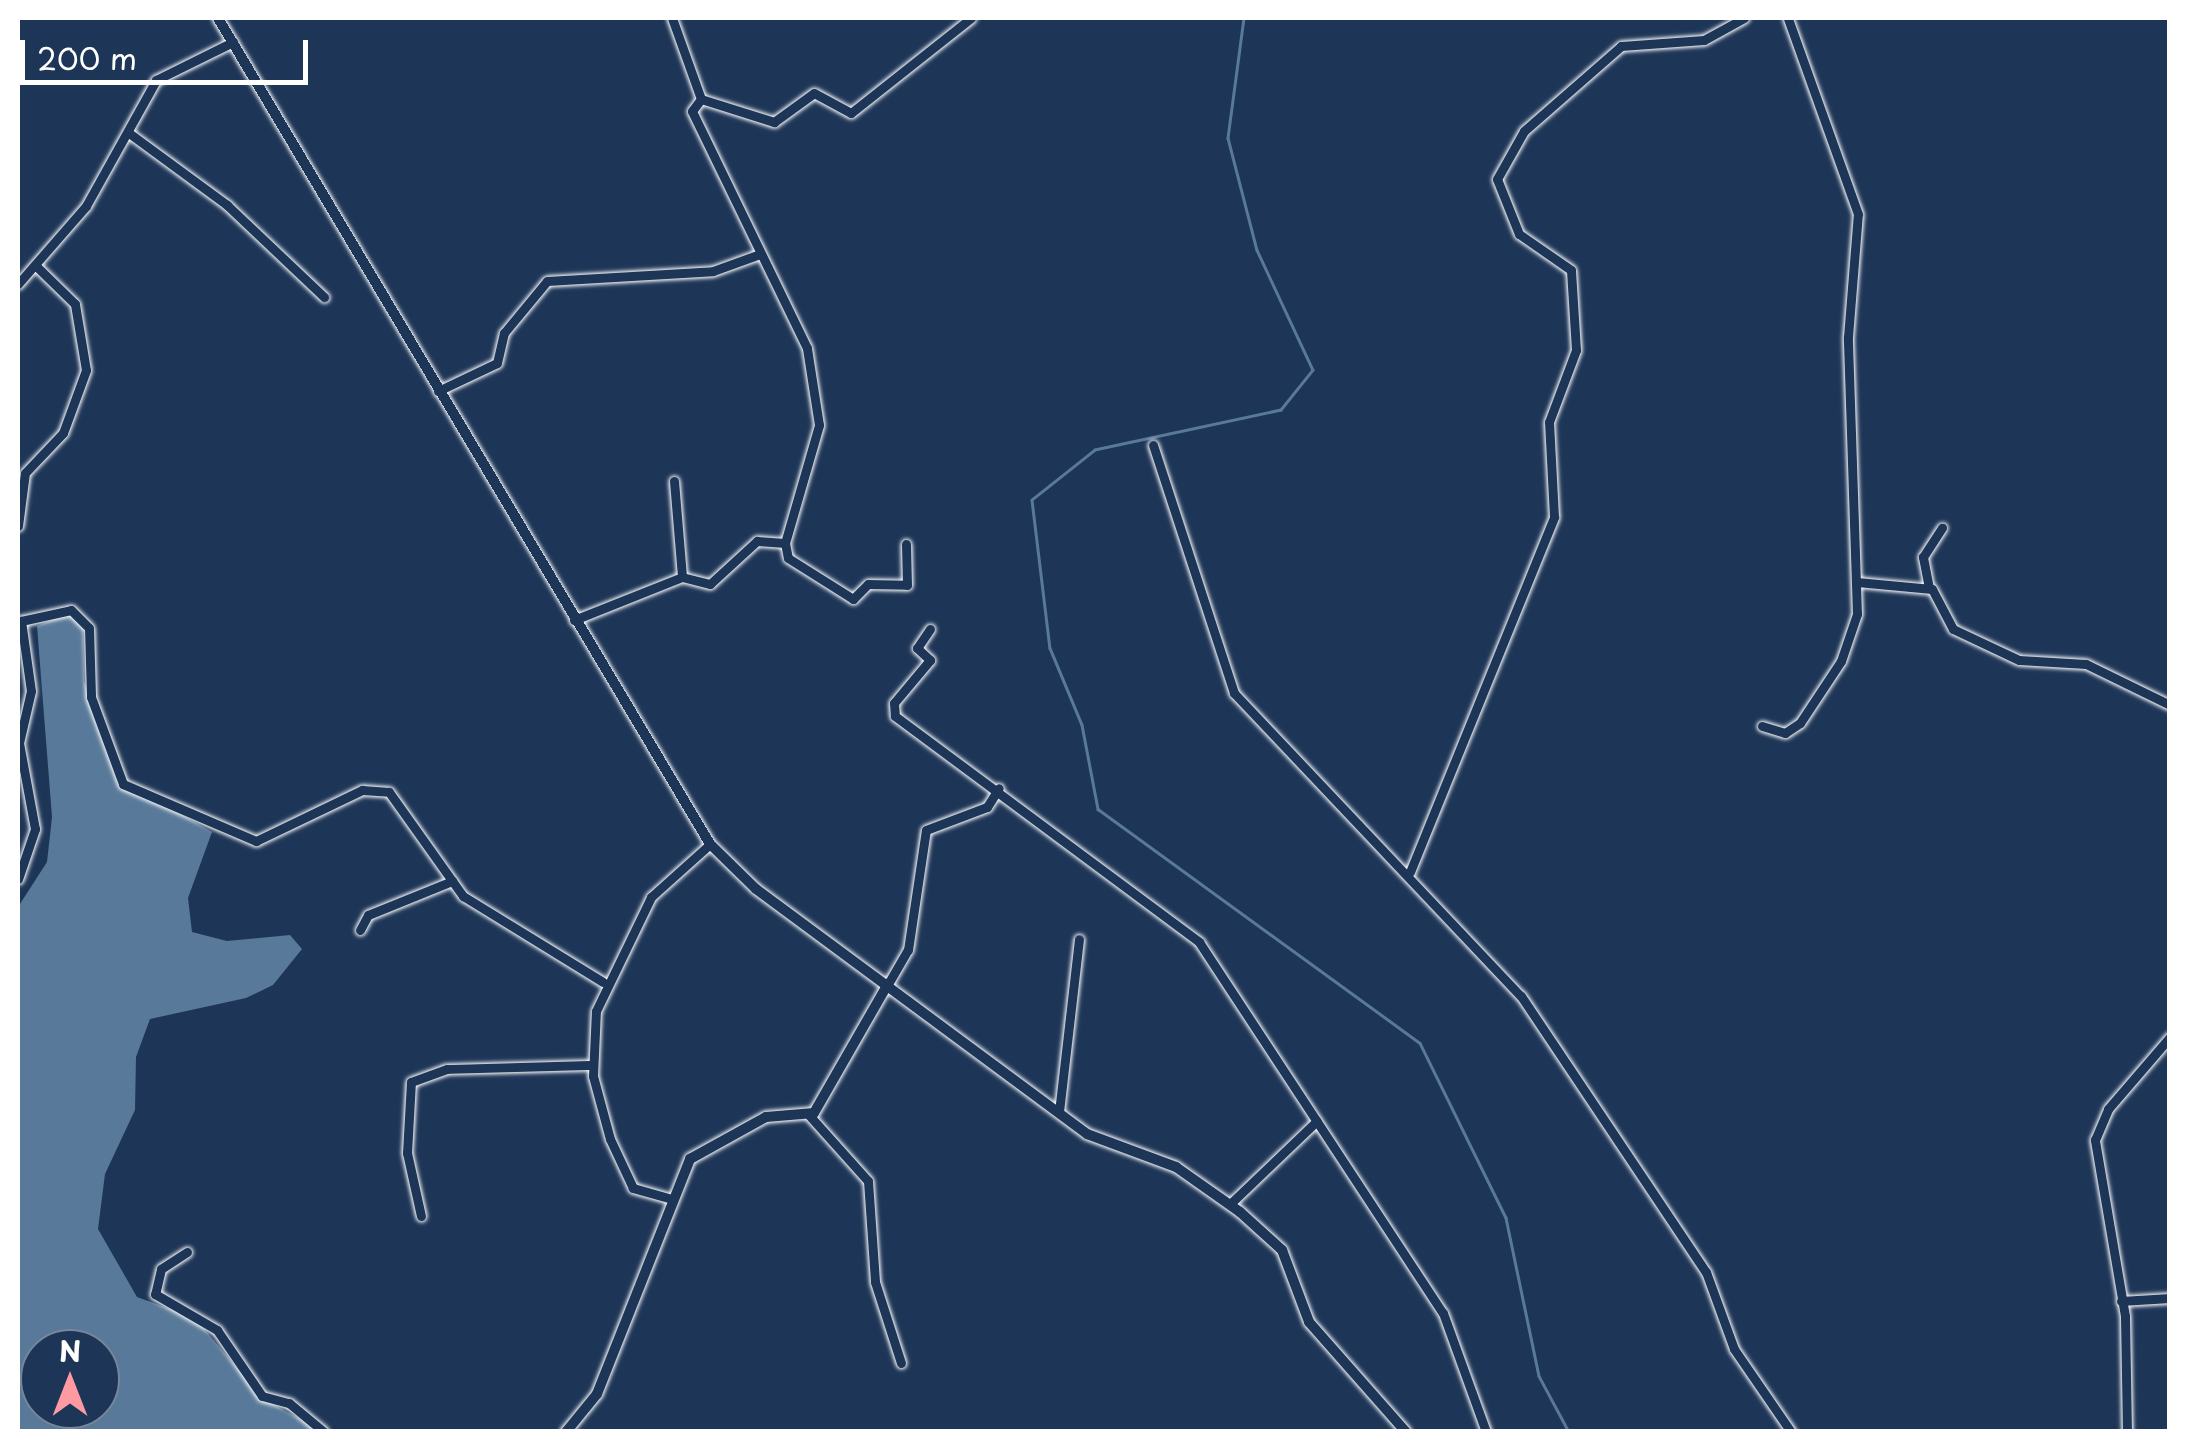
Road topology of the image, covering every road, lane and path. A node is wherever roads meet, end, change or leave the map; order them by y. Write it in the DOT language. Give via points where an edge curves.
graph roads {
  1 [pos="218,18"];
  2 [pos="672,18"];
  3 [pos="971,18"];
  4 [pos="1744,18"];
  5 [pos="1788,18"];
  6 [pos="233,42"];
  7 [pos="701,99"];
  8 [pos="129,133"];
  9 [pos="760,254"];
  10 [pos="36,266"];
  11 [pos="18,284"];
  12 [pos="324,297"];
  13 [pos="438,391"];
  14 [pos="1153,445"];
  15 [pos="674,481"];
  16 [pos="18,526"];
  17 [pos="1942,528"];
  18 [pos="785,543"];
  19 [pos="906,544"];
  20 [pos="682,577"];
  21 [pos="1857,582"];
  22 [pos="1929,588"];
  23 [pos="574,620"];
  24 [pos="930,629"];
  25 [pos="2170,705"];
  26 [pos="1762,726"];
  27 [pos="999,788"];
  28 [pos="710,844"];
  29 [pos="1410,872"];
  30 [pos="18,879"];
  31 [pos="452,881"];
  32 [pos="360,930"];
  33 [pos="1078,939"];
  34 [pos="603,982"];
  35 [pos="888,984"];
  36 [pos="2170,1037"];
  37 [pos="592,1065"];
  38 [pos="1059,1112"];
  39 [pos="808,1114"];
  40 [pos="1317,1121"];
  41 [pos="672,1199"];
  42 [pos="1230,1204"];
  43 [pos="420,1216"];
  44 [pos="187,1252"];
  45 [pos="2170,1298"];
  46 [pos="2121,1301"];
  47 [pos="900,1363"];
  48 [pos="324,1432"];
  49 [pos="566,1432"];
  50 [pos="1406,1432"];
  51 [pos="1486,1432"];
  52 [pos="1791,1432"];
  53 [pos="2128,1432"];
  1 -- 6 [label="street"];
  2 -- 7 [label="street"];
  3 -- 7 [label="street" via="851,113 814,94 768,122"];
  4 -- 29 [label="street" via="1704,40 1621,46 1524,132 1497,179 1518,234 1571,270 1576,350 1548,422 1554,517"];
  5 -- 21 [label="street" via="1858,214 1848,337"];
  6 -- 8 [label="street" via="161,76"];
  6 -- 13 [label="street"];
  7 -- 9 [label="street" via="693,115"];
  8 -- 10 [label="street"];
  8 -- 12 [label="street" via="228,205"];
  9 -- 13 [label="street" via="713,271 547,282 504,333 497,363"];
  9 -- 18 [label="street" via="802,334 819,411"];
  10 -- 11 [label="street"];
  10 -- 16 [label="street" via="75,304 86,370 63,432 25,473"];
  13 -- 23 [label="street"];
  14 -- 29 [label="street" via="1234,694"];
  15 -- 20 [label="street"];
  17 -- 22 [label="street" via="1923,557"];
  18 -- 19 [label="street" via="788,558 853,599 868,584 907,585"];
  18 -- 20 [label="street" via="752,543 706,586"];
  20 -- 23 [label="street"];
  21 -- 22 [label="street"];
  21 -- 26 [label="street" via="1850,644 1800,723 1784,733"];
  22 -- 25 [label="street" via="1959,632 2019,660 2086,664"];
  23 -- 28 [label="street"];
  24 -- 27 [label="street" via="918,648 930,660 894,703 895,716"];
  27 -- 35 [label="street" via="979,812 926,830 908,950"];
  27 -- 40 [label="street" via="1186,926"];
  28 -- 34 [label="street" via="659,886"];
  28 -- 35 [label="street" via="756,889"];
  29 -- 52 [label="street" via="1534,1014 1697,1257 1734,1349"];
  30 -- 31 [label="street" via="35,829 21,761 31,690 21,621 61,610 89,628 92,697 123,784 256,841 362,790 383,790 399,800"];
  31 -- 32 [label="street" via="368,915"];
  31 -- 34 [label="street"];
  33 -- 38 [label="street"];
  34 -- 37 [label="street"];
  35 -- 38 [label="street"];
  35 -- 39 [label="street"];
  36 -- 46 [label="street" via="2096,1132"];
  37 -- 41 [label="street" via="627,1180"];
  37 -- 43 [label="street" via="447,1070 411,1082 406,1153"];
  38 -- 42 [label="street"];
  39 -- 41 [label="street" via="766,1117 700,1152"];
  39 -- 47 [label="street" via="868,1181 875,1282"];
  40 -- 42 [label="street"];
  40 -- 51 [label="street" via="1442,1312"];
  41 -- 49 [label="street" via="598,1394"];
  42 -- 50 [label="street" via="1282,1250 1304,1315"];
  44 -- 48 [label="street" via="161,1269 155,1294 217,1330 262,1396 289,1403"];
  45 -- 46 [label="street"];
  46 -- 53 [label="street"];
}
